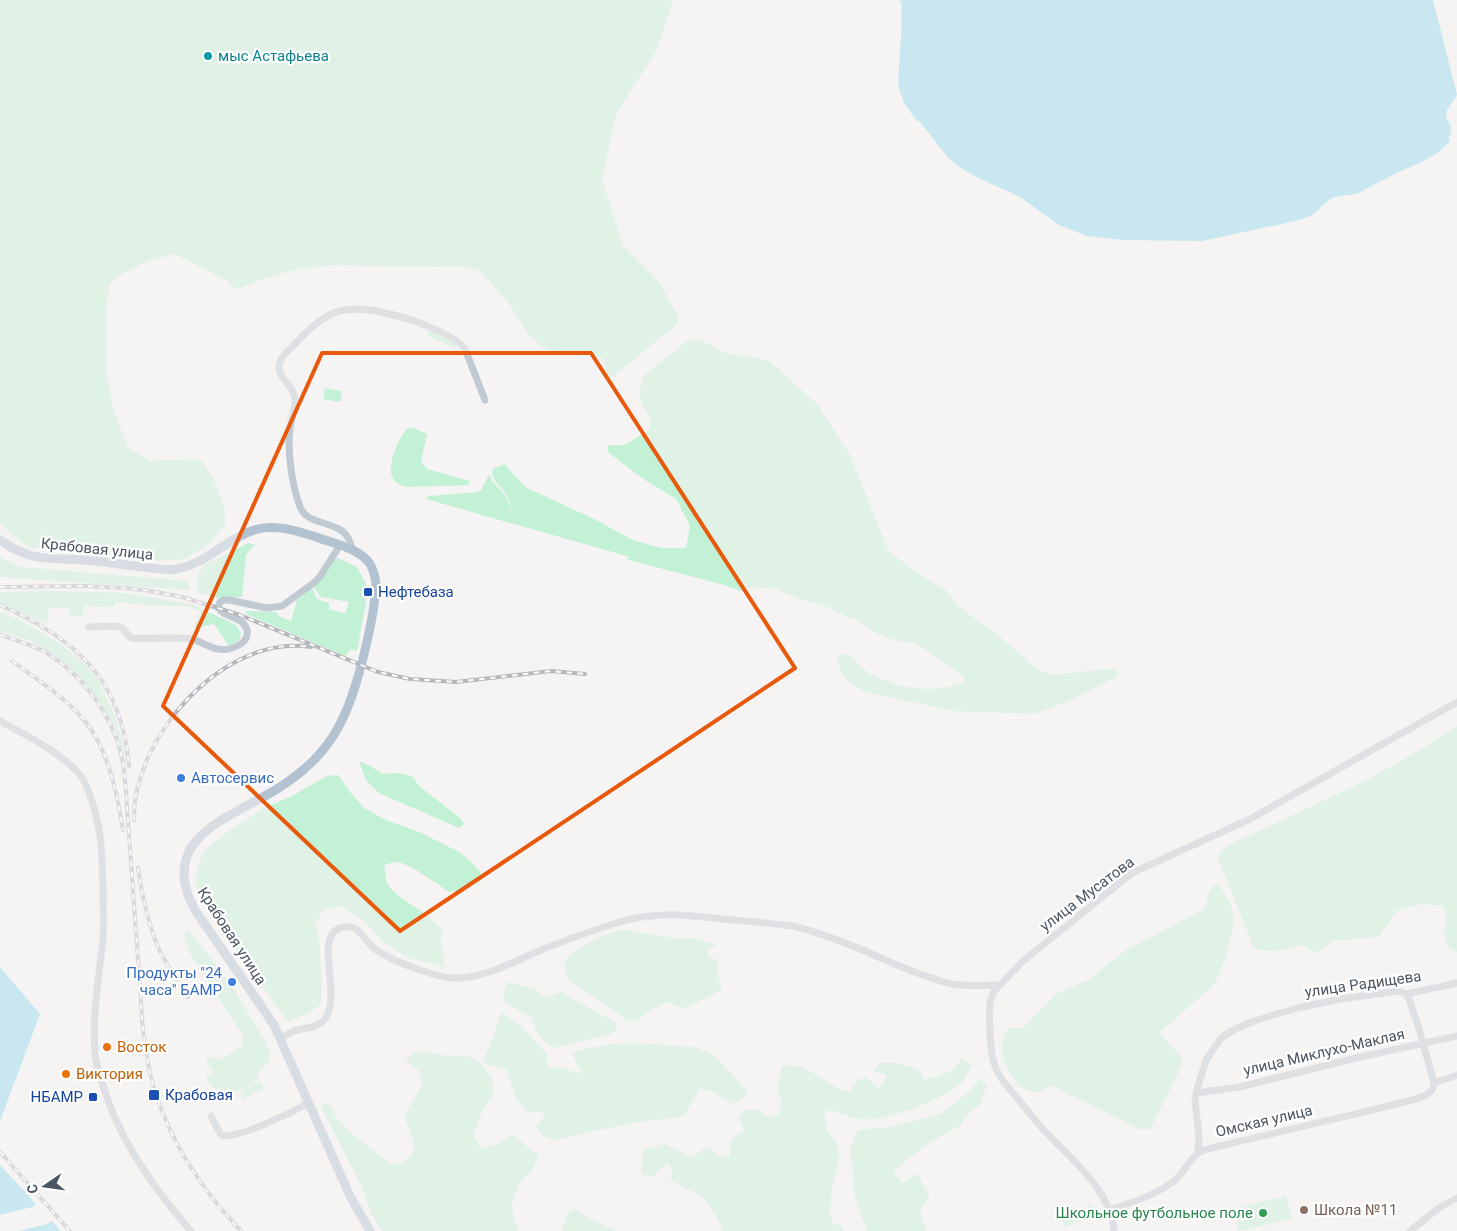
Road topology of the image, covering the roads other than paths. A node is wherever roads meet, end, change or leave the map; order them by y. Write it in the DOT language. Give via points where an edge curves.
graph roads {
  1 [pos="485,400"];
  2 [pos="0,540"];
  3 [pos="340,545"];
  4 [pos="352,550"];
  5 [pos="89,627"];
  6 [pos="1457,702"];
  7 [pos="0,721"];
  8 [pos="1457,983"];
  9 [pos="999,985"];
  10 [pos="1406,994"];
  11 [pos="1457,1036"];
  12 [pos="281,1038"];
  13 [pos="1424,1043"];
  14 [pos="1457,1075"];
  15 [pos="1434,1083"];
  16 [pos="1196,1093"];
  17 [pos="309,1103"];
  18 [pos="211,1116"];
  19 [pos="1198,1153"];
  20 [pos="1457,1198"];
  21 [pos="1110,1210"];
  22 [pos="191,1231"];
  23 [pos="370,1231"];
  24 [pos="1114,1231"];
  25 [pos="1410,1231"];
  1 -- 4 [label="street" via="461,343 405,318 382,312 348,309 332,313 311,327 281,359 280,372 296,400 290,428 290,454 301,509 313,519 345,532"];
  2 -- 3 [label="main road, Крабовая улица" via="34,556 165,570 188,566 242,535 262,528 294,531"];
  3 -- 4 [label="main road, Крабовая улица"];
  3 -- 5 [label="street" via="315,582 282,606 267,608 229,600 220,602 218,608 222,613 245,624 247,630 245,641 233,649 222,650 190,639 132,638 118,627"];
  4 -- 12 [label="main road, Крабовая улица" via="370,564 376,582 364,652 339,728 327,746 303,770 212,826 192,846 184,867 185,887 192,904"];
  6 -- 9 [label="street, улица Мусатова" via="1250,819 1132,873 1039,948"];
  7 -- 22 [label="street" via="66,761 82,778 90,795 101,842 104,908 96,1007 96,1061 107,1100 124,1137"];
  8 -- 10 [label="street, улица Радищева"];
  9 -- 12 [label="street" via="966,985 938,980 806,929 675,914 627,920 482,974 456,978 431,974 384,955 355,929 347,926 339,927 329,938 331,985 327,1016 322,1023"];
  9 -- 21 [label="street, улица Мусатова" via="989,1006 990,1041 997,1071 1041,1127 1078,1165"];
  10 -- 13 [label="street"];
  10 -- 16 [label="street, улица Радищева" via="1398,991 1297,1008 1233,1030 1221,1038 1208,1055"];
  11 -- 13 [label="street, улица Миклухо-Маклая"];
  12 -- 17 [label="main road, Крабовая улица"];
  13 -- 15 [label="street"];
  13 -- 16 [label="street, улица Миклухо-Маклая" via="1239,1087"];
  14 -- 15 [label="street"];
  15 -- 19 [label="street, Омская улица" via="1430,1092 1409,1101"];
  16 -- 19 [label="street, улица Радищева"];
  17 -- 18 [label="street" via="232,1137 221,1135"];
  17 -- 23 [label="main road, Крабовая улица" via="350,1196"];
  19 -- 21 [label="street" via="1169,1184"];
  20 -- 25 [label="street"];
  21 -- 24 [label="street, улица Мусатова"];
}
